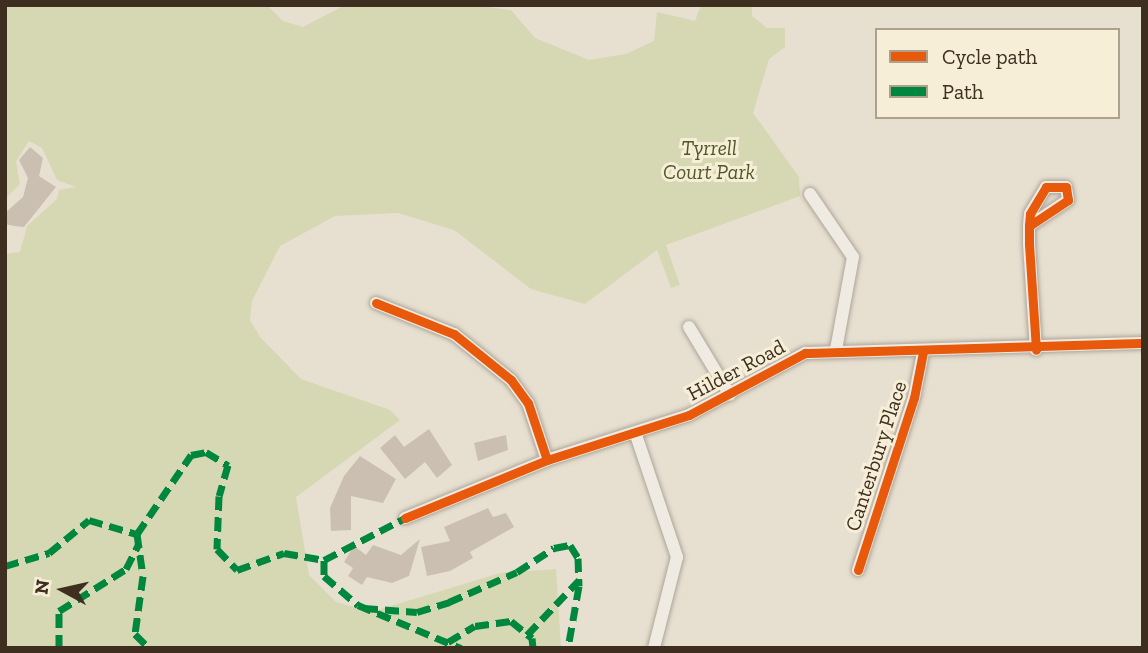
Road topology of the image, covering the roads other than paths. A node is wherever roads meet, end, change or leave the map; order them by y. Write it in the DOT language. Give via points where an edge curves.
graph roads {
  1 [pos="810,194"];
  2 [pos="1029,226"];
  3 [pos="376,303"];
  4 [pos="689,327"];
  5 [pos="1143,344"];
  6 [pos="836,350"];
  7 [pos="1036,350"];
  8 [pos="923,352"];
  9 [pos="730,395"];
  10 [pos="635,435"];
  11 [pos="547,460"];
  12 [pos="405,518"];
  13 [pos="858,570"];
  14 [pos="654,648"];
  1 -- 6 [label="street" via="853,257"];
  2 -- 7 [label="street"];
  3 -- 11 [label="street" via="454,334 511,380 528,403"];
  4 -- 9 [label="street"];
  5 -- 7 [label="street, Hilder Road"];
  6 -- 8 [label="street, Hilder Road"];
  6 -- 9 [label="street, Hilder Road" via="805,354"];
  7 -- 8 [label="street, Hilder Road"];
  8 -- 13 [label="street, Canterbury Place" via="917,388"];
  9 -- 10 [label="street, Hilder Road"];
  10 -- 11 [label="street, Hilder Road"];
  10 -- 14 [label="street" via="677,557"];
  11 -- 12 [label="street, Hilder Road"];
}
